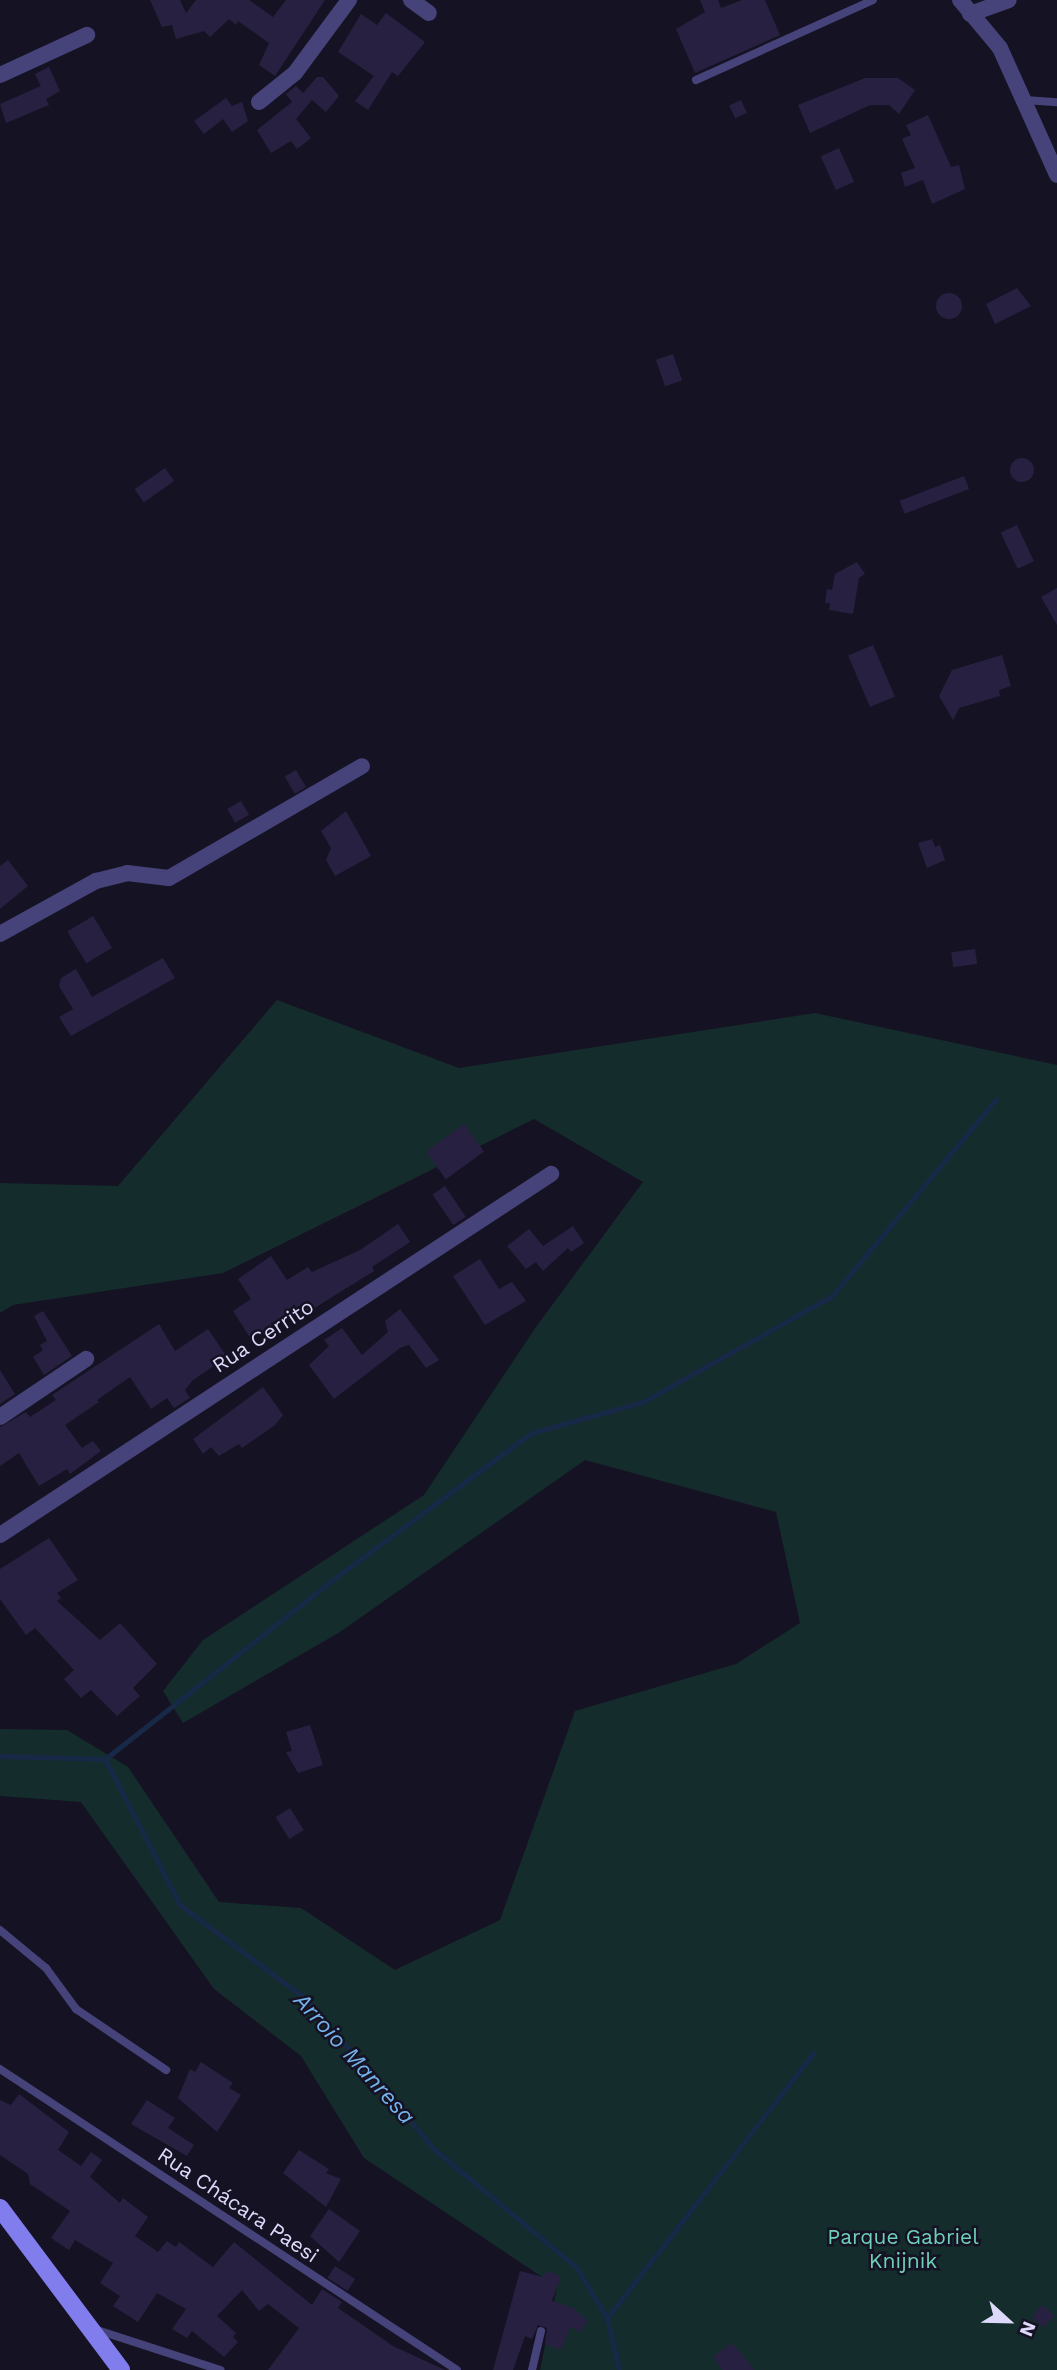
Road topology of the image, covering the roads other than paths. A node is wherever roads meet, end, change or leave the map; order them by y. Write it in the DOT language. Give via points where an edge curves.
graph roads {
  1 [pos="349,0"];
  2 [pos="411,0"];
  3 [pos="873,0"];
  4 [pos="960,0"];
  5 [pos="1009,0"];
  6 [pos="429,13"];
  7 [pos="970,15"];
  8 [pos="87,35"];
  9 [pos="0,75"];
  10 [pos="696,80"];
  11 [pos="1025,100"];
  12 [pos="259,102"];
  13 [pos="1057,102"];
  14 [pos="1057,175"];
  15 [pos="362,766"];
  16 [pos="0,934"];
  17 [pos="551,1174"];
  18 [pos="86,1359"];
  19 [pos="0,1417"];
  20 [pos="0,1535"];
  21 [pos="0,1930"];
  22 [pos="0,2069"];
  23 [pos="166,2070"];
  24 [pos="0,2208"];
  25 [pos="85,2325"];
  26 [pos="541,2331"];
  27 [pos="121,2370"];
  28 [pos="220,2370"];
  29 [pos="457,2370"];
  30 [pos="532,2370"];
  1 -- 12 [label="street" via="295,73"];
  2 -- 6 [label="street"];
  3 -- 10 [label="lane"];
  4 -- 7 [label="street"];
  5 -- 7 [label="street"];
  7 -- 11 [label="street" via="1000,48"];
  8 -- 9 [label="street"];
  11 -- 13 [label="lane"];
  11 -- 14 [label="street"];
  15 -- 16 [label="street" via="172,877 127,873 96,881"];
  17 -- 20 [label="street, Rua Cerrito"];
  18 -- 19 [label="street"];
  21 -- 23 [label="lane" via="46,1968 76,2009"];
  22 -- 29 [label="lane, Rua Chácara Paesi"];
  24 -- 25 [label="street"];
  25 -- 27 [label="street"];
  25 -- 28 [label="lane"];
  26 -- 30 [label="lane"];
}
